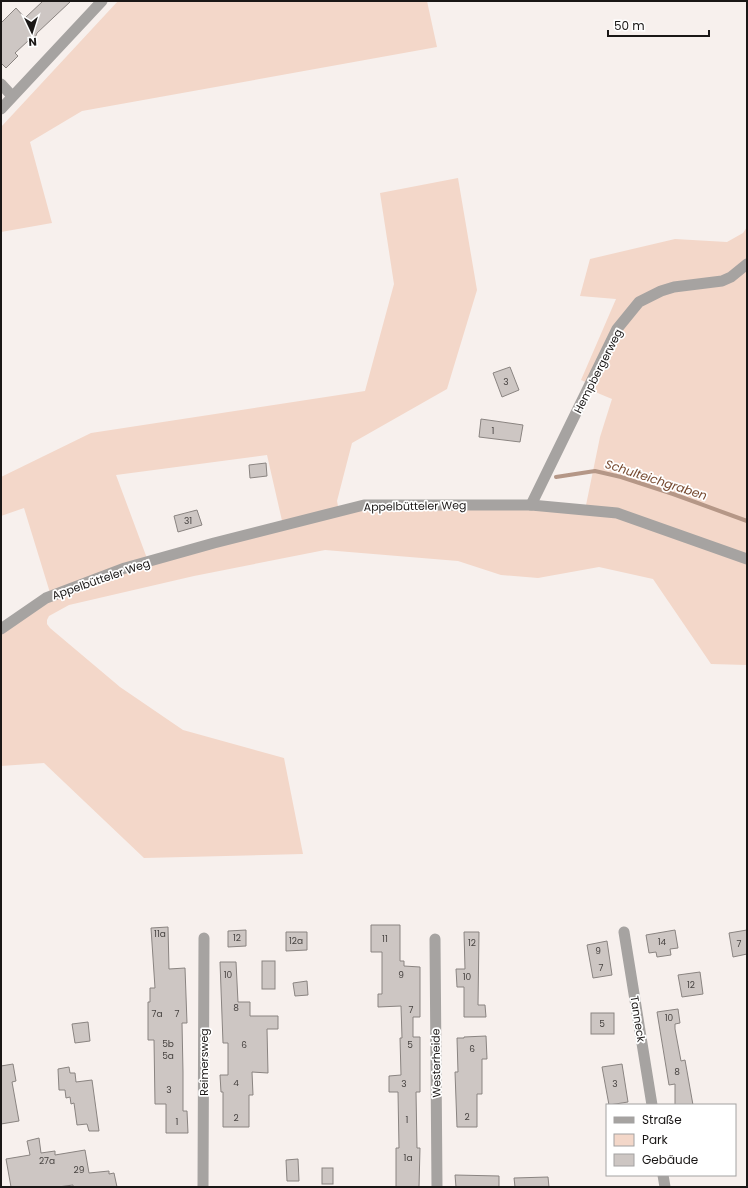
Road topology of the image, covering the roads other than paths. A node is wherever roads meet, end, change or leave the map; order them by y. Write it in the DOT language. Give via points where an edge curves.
graph roads {
  1 [pos="102,1"];
  2 [pos="1,84"];
  3 [pos="12,96"];
  4 [pos="1,109"];
  5 [pos="747,264"];
  6 [pos="531,506"];
  7 [pos="747,559"];
  8 [pos="1,628"];
  9 [pos="624,932"];
  10 [pos="204,938"];
  11 [pos="435,939"];
  12 [pos="652,1104"];
  13 [pos="663,1176"];
  14 [pos="203,1187"];
  15 [pos="437,1187"];
  16 [pos="665,1187"];
  1 -- 3 [label="street"];
  2 -- 3 [label="street"];
  3 -- 4 [label="street"];
  5 -- 6 [label="street, Hempbergerweg" via="722,281 674,287 639,302 618,329"];
  6 -- 7 [label="street, Appelbütteler Weg" via="617,514"];
  6 -- 8 [label="street, Appelbütteler Weg" via="364,504 125,568 46,598"];
  9 -- 12 [label="street, Tanneck"];
  10 -- 14 [label="street, Reimersweg"];
  11 -- 15 [label="street, Westerheide"];
  13 -- 16 [label="street"];
}
